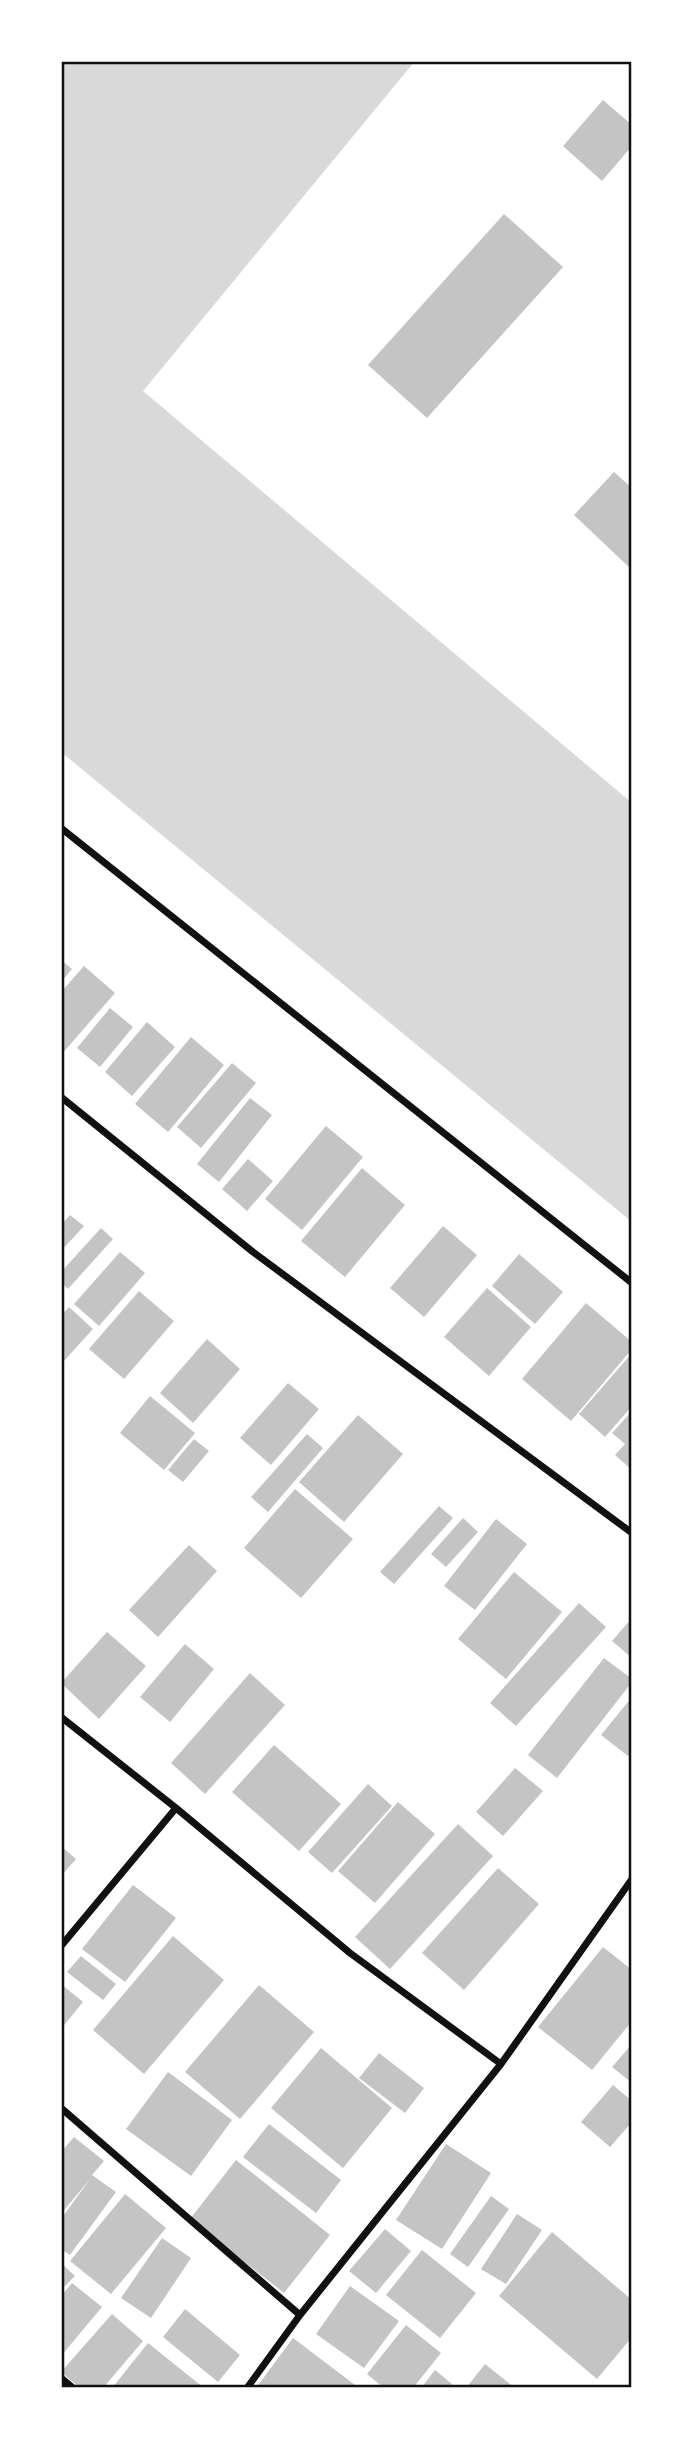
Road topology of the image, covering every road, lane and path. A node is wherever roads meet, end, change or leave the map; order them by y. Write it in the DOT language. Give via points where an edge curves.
graph roads {
  1 [pos="61,828"];
  2 [pos="61,1097"];
  3 [pos="632,1283"];
  4 [pos="632,1533"];
  5 [pos="61,1717"];
  6 [pos="176,1808"];
  7 [pos="632,1879"];
  8 [pos="61,1946"];
  9 [pos="502,2064"];
  10 [pos="61,2108"];
  11 [pos="300,2315"];
  12 [pos="61,2378"];
  13 [pos="74,2388"];
  14 [pos="247,2388"];
  1 -- 3 [label="street"];
  2 -- 4 [label="street" via="253,1252"];
  5 -- 6 [label="street"];
  6 -- 8 [label="street"];
  6 -- 9 [label="street" via="350,1953"];
  7 -- 9 [label="street"];
  9 -- 11 [label="street"];
  10 -- 11 [label="street"];
  11 -- 14 [label="street"];
  12 -- 13 [label="street"];
}
